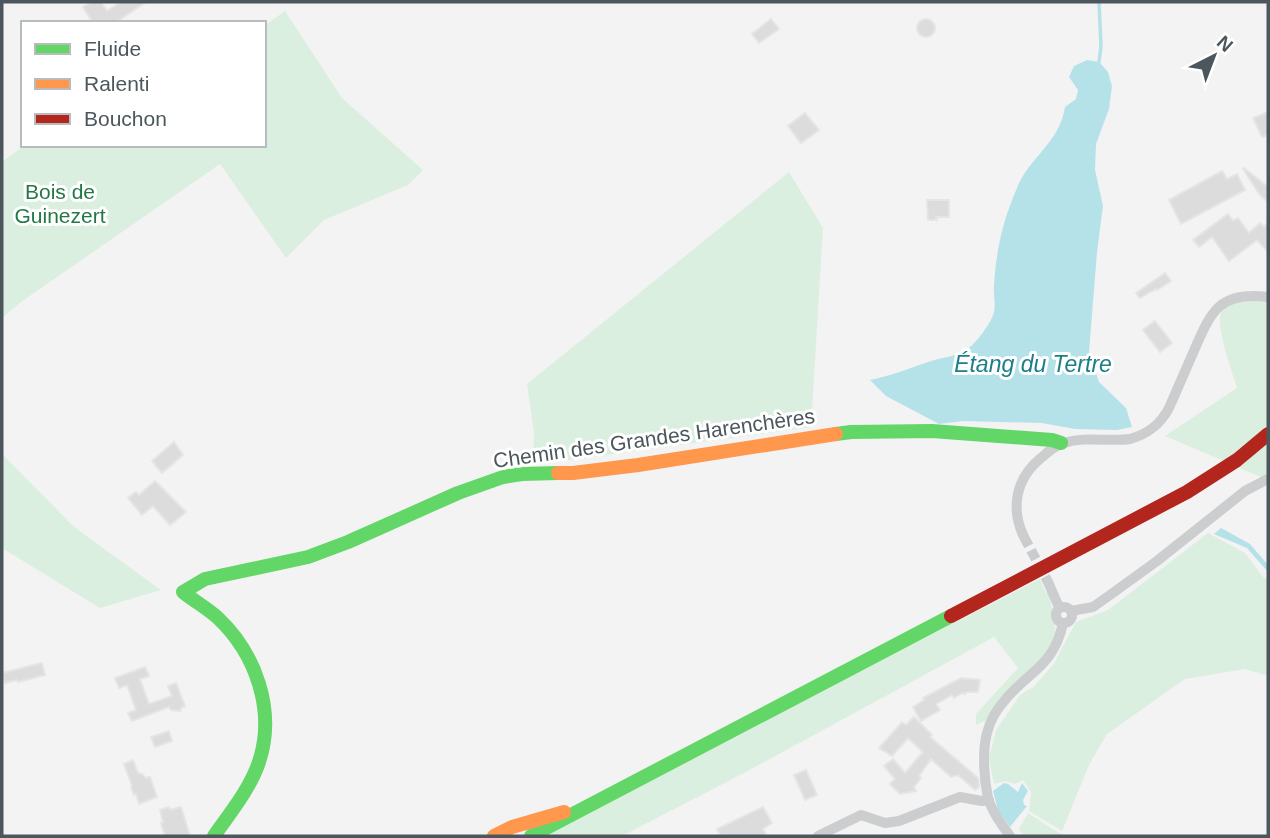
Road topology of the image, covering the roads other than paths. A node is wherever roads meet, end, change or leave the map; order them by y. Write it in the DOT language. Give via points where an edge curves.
graph roads {
  1 [pos="1268,297"];
  2 [pos="1268,434"];
  3 [pos="1061,443"];
  4 [pos="1268,479"];
  5 [pos="1024,537"];
  6 [pos="1048,582"];
  7 [pos="1059,607"];
  8 [pos="1071,611"];
  9 [pos="1063,623"];
  10 [pos="989,800"];
  11 [pos="596,802"];
  12 [pos="214,836"];
  13 [pos="494,836"];
  14 [pos="531,836"];
  15 [pos="818,836"];
  16 [pos="1010,836"];
  1 -- 3 [label="street" via="1237,297 1216,309 1169,408 1147,433 1130,439"];
  2 -- 11 [label="street" via="1237,460 1151,512"];
  3 -- 5 [label="street" via="1036,461 1020,484 1016,511"];
  3 -- 12 [label="street, Chemin des Grandes Harenchères" via="932,431 851,432 638,465 503,477 308,557 205,579 183,592 215,616 240,645 253,666 266,715 259,761 238,803"];
  4 -- 8 [label="street" via="1245,491 1110,596 1093,607"];
  6 -- 7 [label="street"];
  7 -- 8 [label="street"];
  7 -- 9 [label="street" via="1056,618"];
  8 -- 9 [label="street" via="1070,621"];
  9 -- 10 [label="street" via="1055,649 1006,699 986,733"];
  10 -- 15 [label="street" via="960,797 892,822 861,816"];
  10 -- 16 [label="street"];
  11 -- 13 [label="street"];
  11 -- 14 [label="street"];
}
